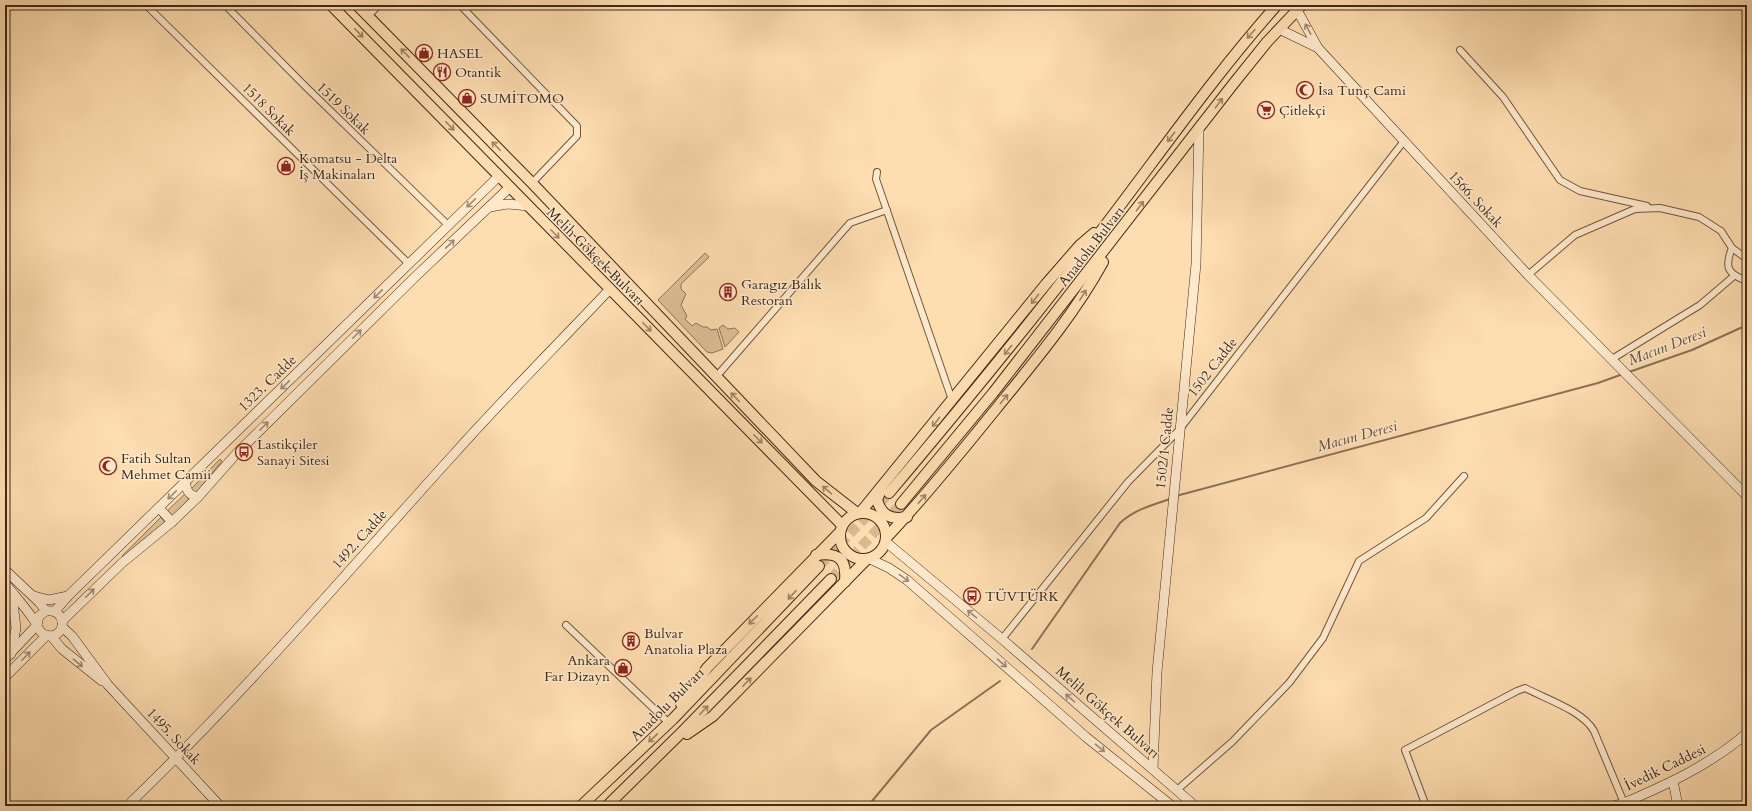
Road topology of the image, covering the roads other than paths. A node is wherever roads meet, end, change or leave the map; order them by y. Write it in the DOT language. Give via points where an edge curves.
graph roads {
  1 [pos="225,5"];
  2 [pos="331,5"];
  3 [pos="357,5"];
  4 [pos="379,5"];
  5 [pos="460,5"];
  6 [pos="1277,5"];
  7 [pos="149,6"];
  8 [pos="1299,7"];
  9 [pos="368,16"];
  10 [pos="1279,29"];
  11 [pos="1318,48"];
  12 [pos="1460,50"];
  13 [pos="1199,128"];
  14 [pos="1404,141"];
  15 [pos="512,163"];
  16 [pos="877,172"];
  17 [pos="523,174"];
  18 [pos="499,176"];
  19 [pos="532,183"];
  20 [pos="510,187"];
  21 [pos="528,206"];
  22 [pos="489,207"];
  23 [pos="1660,208"];
  24 [pos="887,210"];
  25 [pos="1110,220"];
  26 [pos="448,225"];
  27 [pos="1116,237"];
  28 [pos="1732,248"];
  29 [pos="1747,259"];
  30 [pos="409,264"];
  31 [pos="1528,274"];
  32 [pos="1734,276"];
  33 [pos="1747,281"];
  34 [pos="610,289"];
  35 [pos="1615,362"];
  36 [pos="716,377"];
  37 [pos="952,400"];
  38 [pos="1179,430"];
  39 [pos="220,448"];
  40 [pos="231,459"];
  41 [pos="1464,476"];
  42 [pos="185,482"];
  43 [pos="885,490"];
  44 [pos="1747,496"];
  45 [pos="198,497"];
  46 [pos="901,504"];
  47 [pos="159,508"];
  48 [pos="859,513"];
  49 [pos="907,517"];
  50 [pos="172,522"];
  51 [pos="841,529"];
  52 [pos="886,540"];
  53 [pos="816,555"];
  54 [pos="868,559"];
  55 [pos="819,566"];
  56 [pos="5,570"];
  57 [pos="831,579"];
  58 [pos="845,582"];
  59 [pos="5,583"];
  60 [pos="11,591"];
  61 [pos="32,595"];
  62 [pos="68,596"];
  63 [pos="50,611"];
  64 [pos="62,624"];
  65 [pos="566,624"];
  66 [pos="37,625"];
  67 [pos="49,636"];
  68 [pos="1002,639"];
  69 [pos="990,653"];
  70 [pos="8,656"];
  71 [pos="5,677"];
  72 [pos="108,685"];
  73 [pos="671,721"];
  74 [pos="1747,734"];
  75 [pos="663,751"];
  76 [pos="176,759"];
  77 [pos="1153,769"];
  78 [pos="1673,781"];
  79 [pos="1176,790"];
  80 [pos="1624,803"];
  81 [pos="128,806"];
  82 [pos="220,806"];
  83 [pos="581,806"];
  84 [pos="607,806"];
  85 [pos="1172,806"];
  86 [pos="1195,806"];
  87 [pos="1426,806"];
  88 [pos="1613,806"];
  89 [pos="1678,806"];
  1 -- 26 [label="street, 1519 Sokak"];
  2 -- 18 [label="main road, Melih Gökçek Bulvarı, one-way"];
  3 -- 9 [label="main road, Melih Gökçek Bulvarı"];
  4 -- 9 [label="street"];
  5 -- 19 [label="street" via="578,126 578,136"];
  6 -- 25 [label="main road, Anadolu Bulvarı, one-way" via="1237,49"];
  7 -- 30 [label="street, 1518 Sokak"];
  8 -- 10 [label="main road, Anadolu Bulvarı"];
  11 -- 8 [label="street, one-way"];
  15 -- 9 [label="main road, Melih Gökçek Bulvarı, one-way"];
  10 -- 11 [label="street"];
  13 -- 10 [label="main road, Anadolu Bulvarı, one-way"];
  11 -- 14 [label="street, 1566. Sokak"];
  12 -- 23 [label="street" via="1503,97 1560,180 1580,191"];
  27 -- 13 [label="main road, Anadolu Bulvarı, one-way"];
  13 -- 38 [label="street, 1502/1 Cadde" via="1196,264"];
  14 -- 31 [label="street, 1566. Sokak"];
  14 -- 38 [label="street, 1502 Cadde"];
  15 -- 17 [label="main road, Melih Gökçek Bulvarı"];
  15 -- 18 [label="main road"];
  16 -- 24 [label="street" via="876,179"];
  17 -- 19 [label="main road, Melih Gökçek Bulvarı"];
  17 -- 20 [label="main road"];
  18 -- 20 [label="main road, Melih Gökçek Bulvarı"];
  18 -- 26 [label="street, 1323. Cadde, one-way"];
  19 -- 36 [label="main road, Melih Gökçek Bulvarı"];
  20 -- 21 [label="main road, Melih Gökçek Bulvarı"];
  20 -- 22 [label="street"];
  21 -- 22 [label="street" via="507,204"];
  21 -- 34 [label="main road, Melih Gökçek Bulvarı, one-way"];
  40 -- 22 [label="street, one-way"];
  23 -- 28 [label="street" via="1699,217 1721,231"];
  23 -- 31 [label="street" via="1635,210 1575,235"];
  24 -- 36 [label="street" via="850,223"];
  24 -- 37 [label="street"];
  25 -- 37 [label="main road, one-way" via="1080,245"];
  25 -- 43 [label="main road, Anadolu Bulvarı, one-way" via="963,406"];
  26 -- 30 [label="street, 1323. Cadde"];
  27 -- 46 [label="main road, Anadolu Bulvarı" via="994,394"];
  49 -- 27 [label="main road, one-way" via="1074,309"];
  28 -- 29 [label="street"];
  28 -- 32 [label="street" via="1728,268"];
  30 -- 39 [label="street, 1323. Cadde, one-way"];
  31 -- 35 [label="street, 1566. Sokak"];
  32 -- 33 [label="street"];
  32 -- 35 [label="street" via="1700,305"];
  34 -- 51 [label="main road, Melih Gökçek Bulvarı, one-way"];
  34 -- 76 [label="street, 1492. Cadde" via="455,452"];
  35 -- 44 [label="street, 1566. Sokak"];
  48 -- 36 [label="main road, Melih Gökçek Bulvarı, one-way" via="816,480"];
  37 -- 43 [label="main road, one-way"];
  38 -- 68 [label="street, 1502 Cadde" via="1128,482"];
  38 -- 77 [label="street, 1502/1 Cadde" via="1157,672"];
  39 -- 40 [label="street"];
  39 -- 42 [label="street, 1323. Cadde"];
  40 -- 45 [label="street"];
  41 -- 79 [label="street" via="1426,518 1359,561 1323,638 1289,683 1232,742"];
  42 -- 45 [label="street" via="191,496"];
  42 -- 47 [label="street, 1323. Cadde, one-way"];
  43 -- 48 [label="main road"];
  43 -- 49 [label="main road" via="877,500 883,514 890,518"];
  45 -- 50 [label="street"];
  47 -- 50 [label="street"];
  47 -- 62 [label="street, 1323. Cadde"];
  48 -- 51 [label="main road" via="846,520"];
  48 -- 52 [label="main road" via="867,513 879,519"];
  49 -- 52 [label="main road"];
  64 -- 50 [label="street, one-way" via="122,563"];
  51 -- 53 [label="main road"];
  51 -- 54 [label="main road" via="842,547 846,553 852,557"];
  52 -- 54 [label="main road" via="883,549"];
  68 -- 52 [label="street, Melih Gökçek Bulvarı, one-way"];
  53 -- 58 [label="main road" via="836,555 843,561 846,570"];
  53 -- 73 [label="main road, one-way" via="707,668"];
  54 -- 58 [label="main road"];
  54 -- 69 [label="street, one-way" via="907,580"];
  55 -- 73 [label="main road, Anadolu Bulvarı, one-way"];
  56 -- 61 [label="street"];
  75 -- 57 [label="main road, one-way"];
  75 -- 58 [label="main road, one-way" via="713,716"];
  59 -- 60 [label="street"];
  60 -- 66 [label="street"];
  60 -- 70 [label="street" via="16,618 15,635"];
  61 -- 62 [label="street" via="49,600"];
  61 -- 63 [label="street"];
  62 -- 63 [label="street, 1323. Cadde"];
  63 -- 64 [label="street" via="58,614"];
  63 -- 66 [label="street" via="39,616"];
  64 -- 67 [label="street" via="59,632"];
  64 -- 72 [label="street, 1495. Sokak"];
  65 -- 73 [label="street"];
  66 -- 67 [label="street" via="39,630"];
  66 -- 70 [label="street"];
  71 -- 67 [label="street, one-way"];
  67 -- 72 [label="street, 1495. Sokak, one-way"];
  68 -- 69 [label="street"];
  77 -- 68 [label="street, Melih Gökçek Bulvarı, one-way"];
  69 -- 85 [label="street, one-way" via="1086,737"];
  72 -- 76 [label="street, 1495. Sokak"];
  73 -- 83 [label="main road, Anadolu Bulvarı, one-way"];
  74 -- 78 [label="street, İvedik Caddesi" via="1717,757"];
  75 -- 84 [label="main road"];
  76 -- 81 [label="street, 1492. Cadde"];
  76 -- 82 [label="street, 1495. Sokak"];
  77 -- 79 [label="street, Melih Gökçek Bulvarı"];
  78 -- 80 [label="street, İvedik Caddesi"];
  78 -- 89 [label="street"];
  79 -- 86 [label="street, Melih Gökçek Bulvarı"];
  80 -- 87 [label="street" via="1588,722 1525,688 1405,750"];
  80 -- 88 [label="street, İvedik Caddesi"];
}
